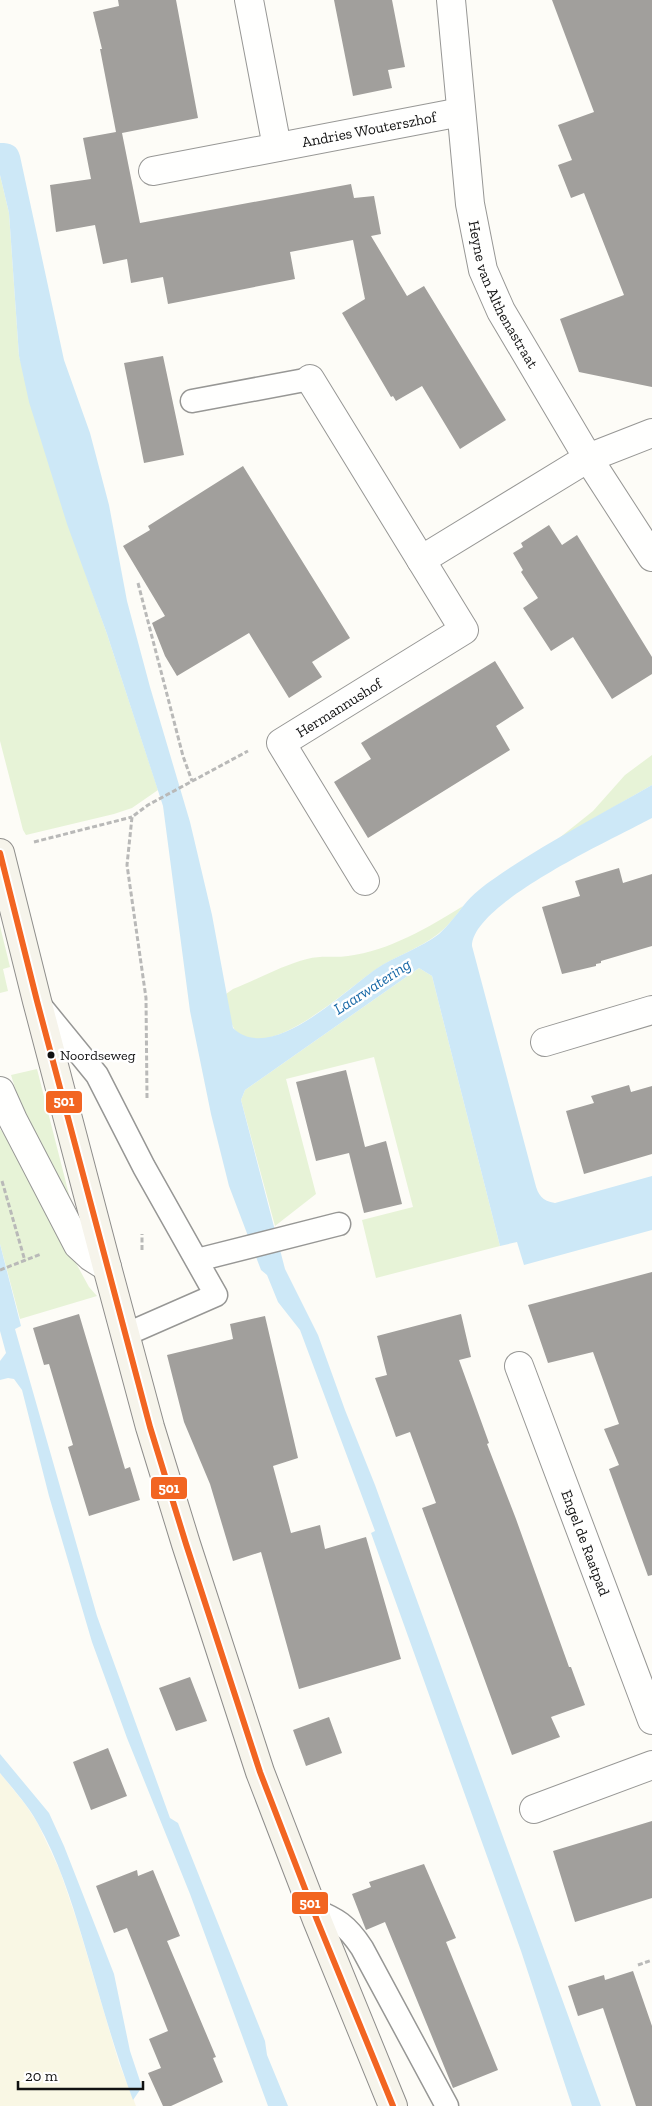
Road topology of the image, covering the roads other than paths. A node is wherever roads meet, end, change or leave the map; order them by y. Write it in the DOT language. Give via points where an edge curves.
graph roads {
  1 [pos="249,0"];
  2 [pos="451,0"];
  3 [pos="461,112"];
  4 [pos="277,147"];
  5 [pos="153,171"];
  6 [pos="310,379"];
  7 [pos="192,400"];
  8 [pos="652,433"];
  9 [pos="588,458"];
  10 [pos="652,557"];
  11 [pos="421,560"];
  12 [pos="0,853"];
  13 [pos="365,881"];
  14 [pos="37,1002"];
  15 [pos="652,1010"];
  16 [pos="545,1042"];
  17 [pos="0,1091"];
  18 [pos="339,1224"];
  19 [pos="198,1260"];
  20 [pos="107,1266"];
  21 [pos="127,1334"];
  22 [pos="519,1366"];
  23 [pos="652,1720"];
  24 [pos="652,1765"];
  25 [pos="534,1809"];
  26 [pos="312,1909"];
  27 [pos="393,2106"];
  28 [pos="447,2106"];
  1 -- 4 [label="street"];
  2 -- 3 [label="street, Heyne van Althenastraat"];
  3 -- 4 [label="street, Andries Wouterszhof"];
  3 -- 9 [label="street, Heyne van Althenastraat" via="471,211 484,270 501,311"];
  4 -- 5 [label="street, Andries Wouterszhof"];
  6 -- 7 [label="lane, Hermannushof"];
  6 -- 11 [label="street, Hermannushof"];
  8 -- 9 [label="street"];
  9 -- 10 [label="street, Heyne van Althenastraat"];
  9 -- 11 [label="street"];
  11 -- 13 [label="street, Hermannushof" via="464,630 281,743"];
  12 -- 14 [label="street"];
  14 -- 19 [label="lane" via="97,1075 144,1167"];
  14 -- 20 [label="street"];
  15 -- 16 [label="street"];
  17 -- 20 [label="street" via="76,1241 91,1257"];
  18 -- 19 [label="lane"];
  19 -- 21 [label="lane" via="216,1295"];
  20 -- 21 [label="street"];
  21 -- 26 [label="street" via="162,1468 223,1662"];
  22 -- 23 [label="street, Engel de Raatpad"];
  24 -- 25 [label="street"];
  26 -- 27 [label="street"];
  26 -- 28 [label="lane" via="331,1916 351,1931"];
}
